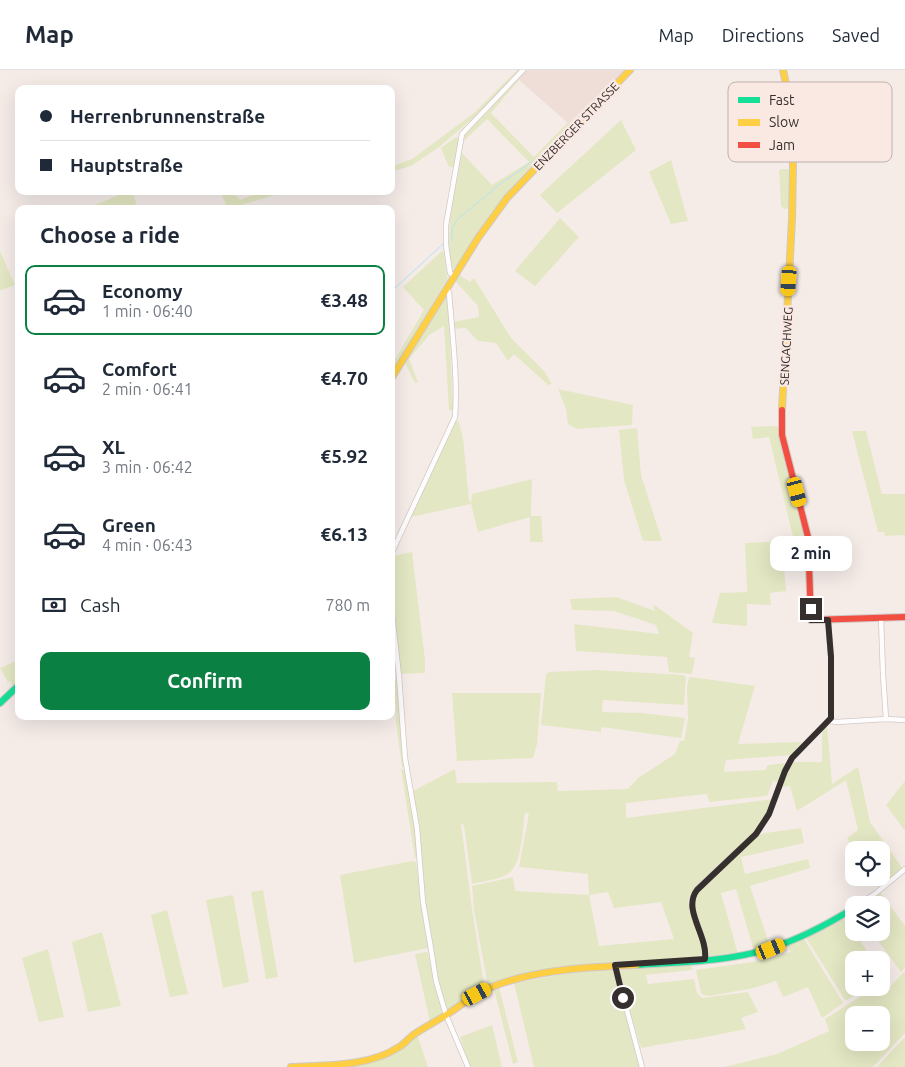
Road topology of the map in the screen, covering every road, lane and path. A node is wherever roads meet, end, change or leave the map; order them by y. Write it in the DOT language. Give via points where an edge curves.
graph roads {
  1 [pos="523,70"];
  2 [pos="630,70"];
  3 [pos="793,162"];
  4 [pos="454,276"];
  5 [pos="446,289"];
  6 [pos="395,372"];
  7 [pos="395,545"];
  8 [pos="882,617"];
  9 [pos="905,617"];
  10 [pos="828,620"];
  11 [pos="395,640"];
  12 [pos="15,688"];
  13 [pos="0,703"];
  14 [pos="886,718"];
  15 [pos="905,720"];
  16 [pos="829,721"];
  17 [pos="905,868"];
  18 [pos="872,896"];
  19 [pos="845,913"];
  20 [pos="705,959"];
  21 [pos="615,965"];
  22 [pos="446,1015"];
  23 [pos="291,1067"];
  24 [pos="468,1067"];
  25 [pos="642,1067"];
  1 -- 4 [label="street" via="462,134 446,225 450,274"];
  2 -- 4 [label="street, ENZBERGER STRASSE" via="507,198"];
  3 -- 10 [label="street, SENGACHWEG" via="781,425 808,537 811,620"];
  4 -- 5 [label="street, ENZBERGER STRASSE"];
  5 -- 6 [label="street, ENZBERGER STRASSE"];
  5 -- 7 [label="street" via="449,292 454,360 455,417"];
  8 -- 9 [label="street"];
  8 -- 10 [label="street"];
  8 -- 14 [label="street"];
  10 -- 16 [label="street"];
  11 -- 22 [label="street" via="423,902 436,981"];
  12 -- 13 [label="street"];
  14 -- 15 [label="street"];
  14 -- 16 [label="street"];
  16 -- 20 [label="street" via="792,758 769,814 756,834 692,896 692,908 706,951"];
  17 -- 18 [label="street"];
  19 -- 20 [label="street" via="771,949"];
  20 -- 21 [label="street"];
  21 -- 22 [label="street" via="502,984 487,989"];
  21 -- 25 [label="street"];
  22 -- 23 [label="street" via="383,1055 344,1063"];
  22 -- 24 [label="street"];
}
